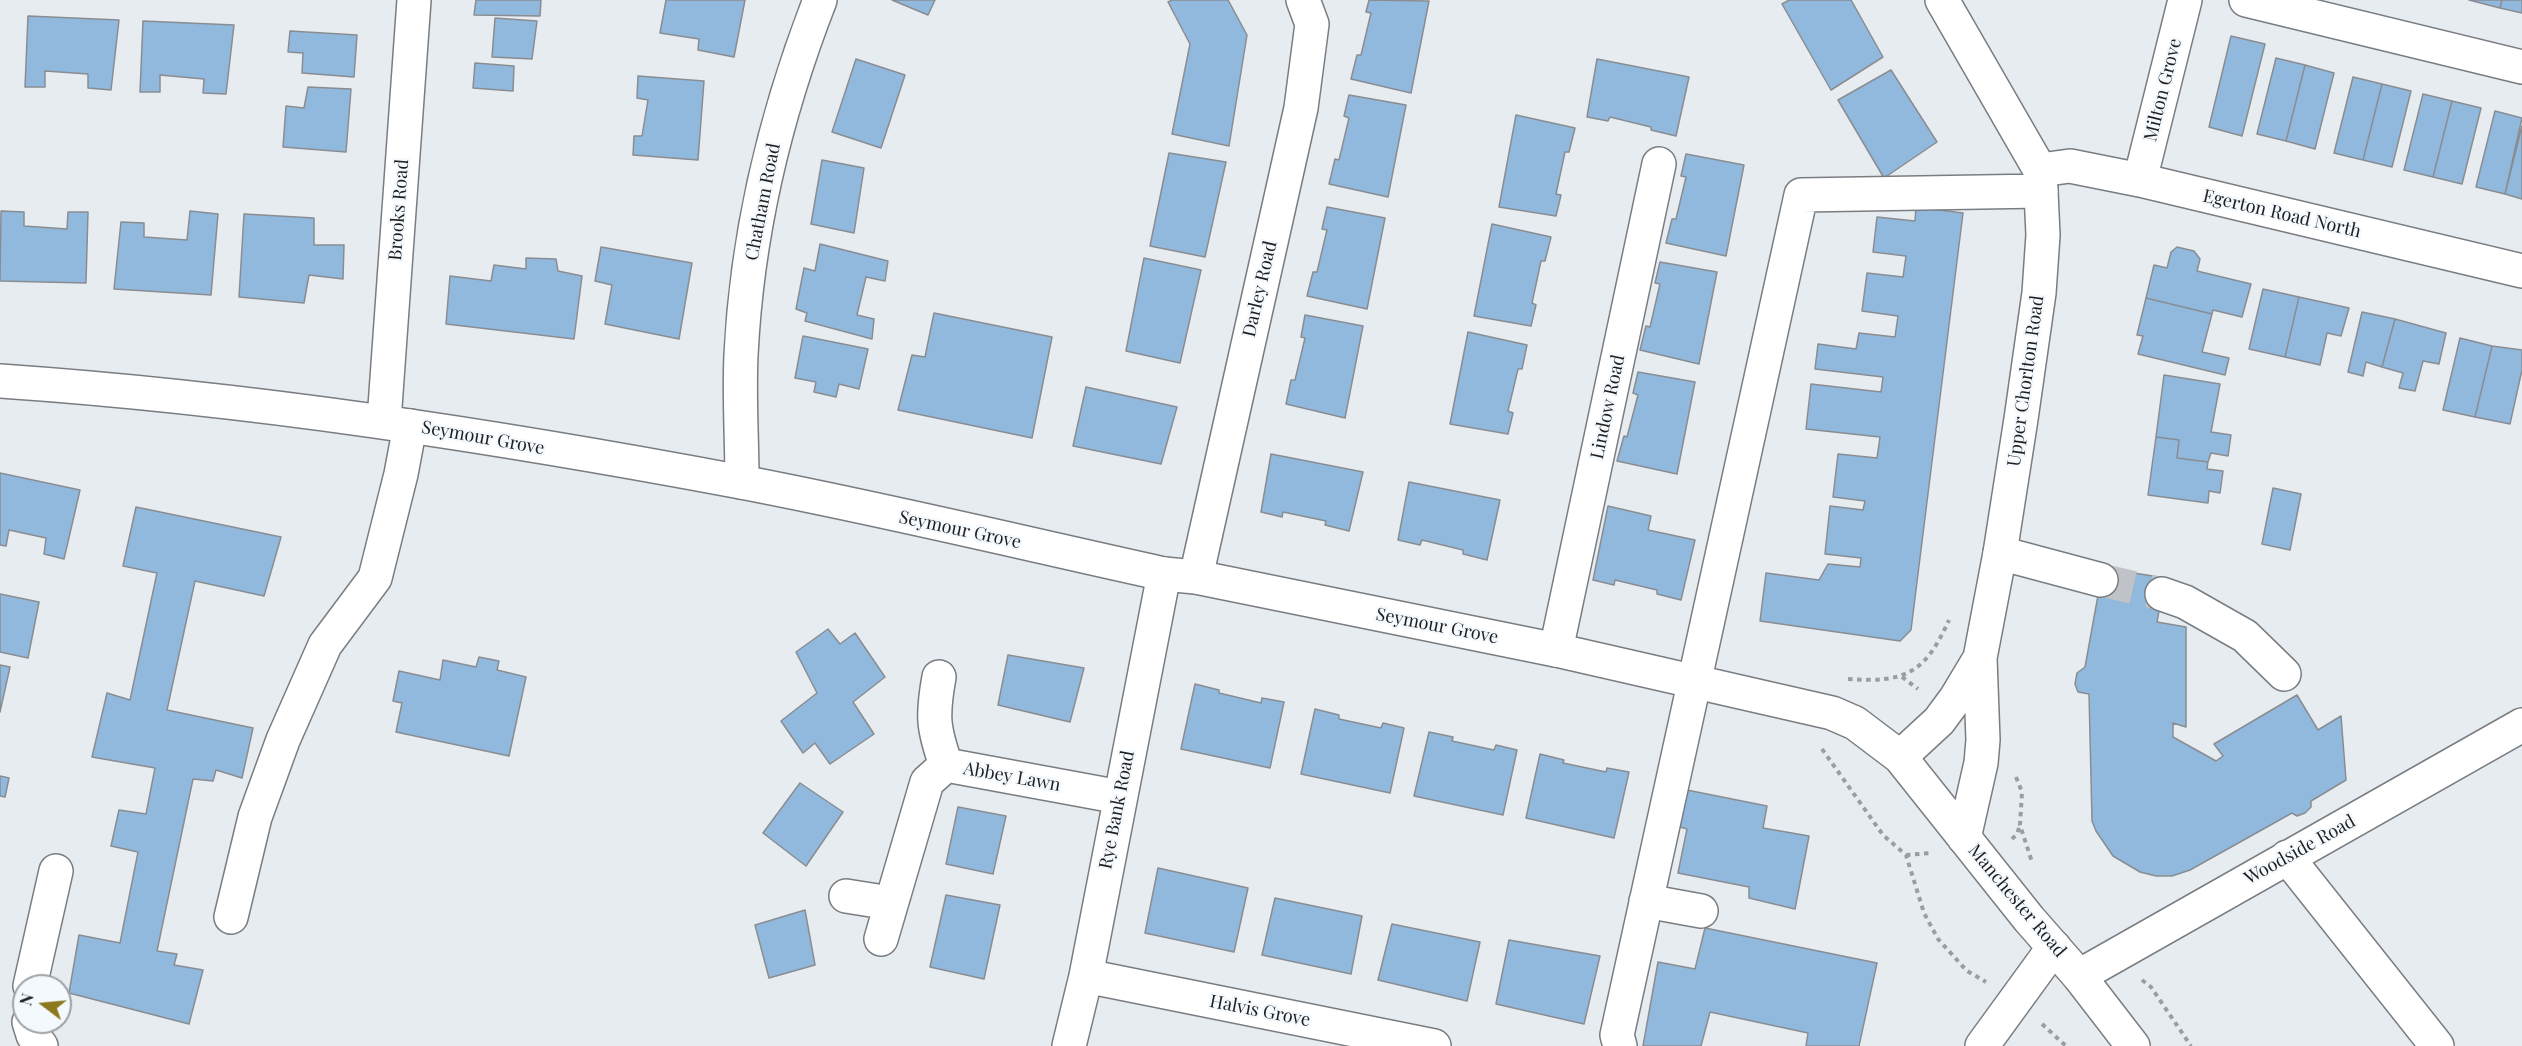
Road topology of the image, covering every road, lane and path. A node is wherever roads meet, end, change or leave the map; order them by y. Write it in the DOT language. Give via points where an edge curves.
graph roads {
  1 [pos="414,0"];
  2 [pos="820,0"];
  3 [pos="1303,0"];
  4 [pos="1942,0"];
  5 [pos="2186,0"];
  6 [pos="2246,0"];
  7 [pos="2354,13"];
  8 [pos="2522,67"];
  9 [pos="1659,164"];
  10 [pos="2041,180"];
  11 [pos="2140,180"];
  12 [pos="2522,272"];
  13 [pos="0,381"];
  14 [pos="397,423"];
  15 [pos="742,482"];
  16 [pos="2000,553"];
  17 [pos="1164,574"];
  18 [pos="1196,577"];
  19 [pos="2101,580"];
  20 [pos="2162,594"];
  21 [pos="1988,607"];
  22 [pos="1556,650"];
  23 [pos="1980,658"];
  24 [pos="2284,674"];
  25 [pos="939,678"];
  26 [pos="1843,679"];
  27 [pos="1695,681"];
  28 [pos="2522,725"];
  29 [pos="1819,746"];
  30 [pos="1900,757"];
  31 [pos="946,765"];
  32 [pos="2015,769"];
  33 [pos="1120,797"];
  34 [pos="1964,838"];
  35 [pos="2288,857"];
  36 [pos="2033,866"];
  37 [pos="56,871"];
  38 [pos="846,896"];
  39 [pos="1646,901"];
  40 [pos="890,903"];
  41 [pos="1701,911"];
  42 [pos="231,917"];
  43 [pos="881,939"];
  44 [pos="2054,947"];
  45 [pos="2113,954"];
  46 [pos="33,974"];
  47 [pos="1086,976"];
  48 [pos="2079,976"];
  49 [pos="1995,987"];
  50 [pos="2040,1022"];
  51 [pos="1070,1046"];
  52 [pos="1434,1046"];
  53 [pos="1620,1046"];
  54 [pos="1982,1046"];
  55 [pos="2066,1046"];
  56 [pos="2133,1046"];
  57 [pos="2191,1046"];
  58 [pos="2437,1046"];
  1 -- 14 [label="street, Brooks Road"];
  2 -- 15 [label="street, Chatham Road" via="780,117 753,235 741,355"];
  3 -- 18 [label="street, Darley Road" via="1312,24 1300,108"];
  4 -- 10 [label="street, Upper Chorlton Road"];
  5 -- 11 [label="street, Milton Grove"];
  6 -- 7 [label="street"];
  7 -- 8 [label="street"];
  9 -- 22 [label="street, Lindow Road"];
  10 -- 11 [label="street, Egerton Road North" via="2070,166"];
  10 -- 16 [label="street, Upper Chorlton Road" via="2039,293"];
  10 -- 27 [label="street, Egerton Road North" via="1801,195"];
  11 -- 12 [label="street, Egerton Road North"];
  13 -- 14 [label="street, Seymour Grove" via="120,390"];
  14 -- 15 [label="street, Seymour Grove"];
  14 -- 42 [label="street, Brooks Road" via="401,474 375,578 325,645 283,740 255,817"];
  15 -- 17 [label="street, Seymour Grove"];
  16 -- 19 [label="street"];
  16 -- 21 [label="street, Upper Chorlton Road"];
  17 -- 18 [label="street, Seymour Grove"];
  17 -- 33 [label="street, Rye Bank Road"];
  18 -- 22 [label="street, Seymour Grove"];
  20 -- 24 [label="street" via="2185,602 2245,636"];
  21 -- 23 [label="street, Upper Chorlton Road"];
  21 -- 26 [label="path" via="1948,620 1933,650 1902,677"];
  22 -- 27 [label="street, Seymour Grove"];
  23 -- 30 [label="street, Upper Chorlton Road" via="1939,721"];
  23 -- 34 [label="street" via="1982,752"];
  25 -- 31 [label="street" via="932,712"];
  27 -- 30 [label="street, Seymour Grove" via="1832,713 1855,723"];
  27 -- 39 [label="street"];
  28 -- 35 [label="street, Woodside Road"];
  29 -- 49 [label="path" via="1883,835 1906,855 1924,912 1938,939 1967,971"];
  30 -- 34 [label="street, Manchester Road"];
  31 -- 33 [label="street, Abbey Lawn"];
  31 -- 40 [label="street, Abbey Lawn" via="927,782"];
  32 -- 36 [label="path" via="2022,792 2020,825"];
  33 -- 47 [label="street, Rye Bank Road"];
  34 -- 44 [label="street, Manchester Road"];
  35 -- 45 [label="street, Woodside Road"];
  35 -- 58 [label="street"];
  37 -- 46 [label="street"];
  38 -- 40 [label="street"];
  39 -- 41 [label="street"];
  39 -- 53 [label="street" via="1617,1035"];
  40 -- 43 [label="street, Abbey Lawn"];
  44 -- 48 [label="street, Manchester Road"];
  44 -- 54 [label="street"];
  45 -- 48 [label="street, Woodside Road"];
  45 -- 57 [label="path" via="2151,987"];
  47 -- 51 [label="street, Rye Bank Road"];
  47 -- 52 [label="street, Halvis Grove"];
  48 -- 56 [label="street, Manchester Road"];
  50 -- 55 [label="path"];
}
